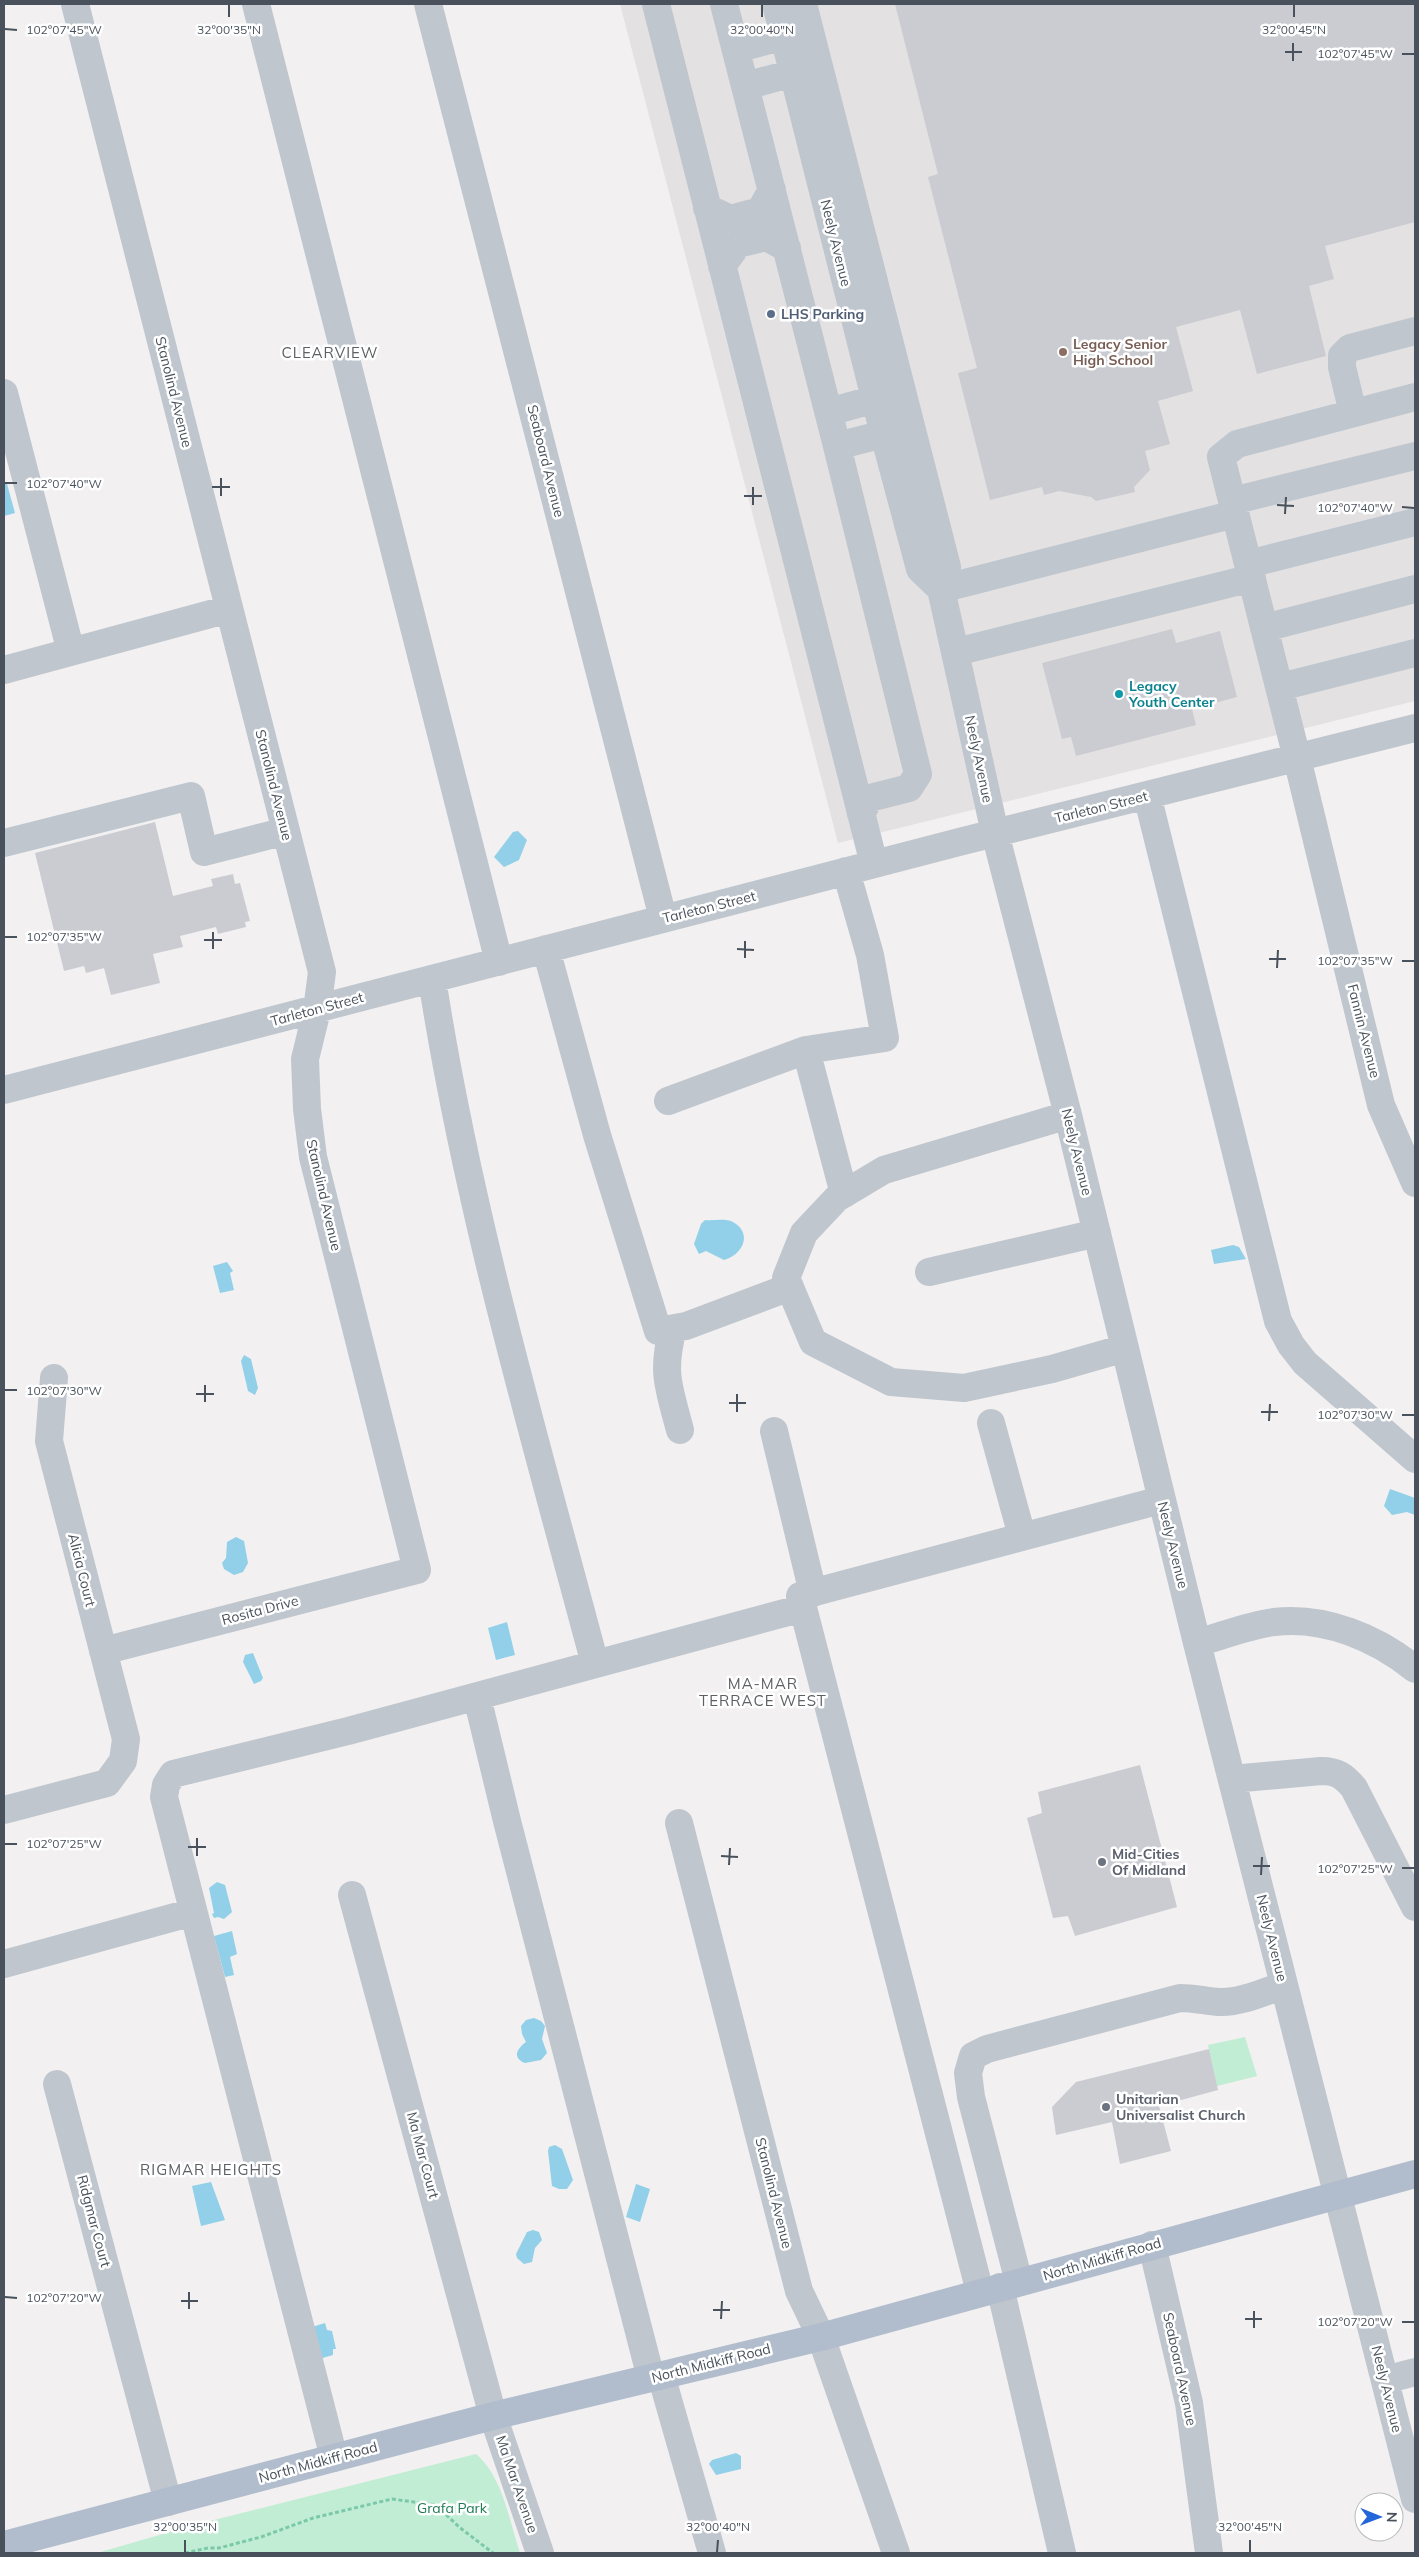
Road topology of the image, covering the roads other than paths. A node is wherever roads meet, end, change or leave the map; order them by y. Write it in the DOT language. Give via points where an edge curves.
graph roads {
  1 [pos="75,4"];
  2 [pos="256,4"];
  3 [pos="428,4"];
  4 [pos="656,4"];
  5 [pos="724,4"];
  6 [pos="776,4"];
  7 [pos="804,4"];
  8 [pos="784,36"];
  9 [pos="736,49"];
  10 [pos="794,73"];
  11 [pos="745,86"];
  12 [pos="772,190"];
  13 [pos="707,208"];
  14 [pos="787,248"];
  15 [pos="722,266"];
  16 [pos="1415,332"];
  17 [pos="4,393"];
  18 [pos="1415,397"];
  19 [pos="875,400"];
  20 [pos="829,412"];
  21 [pos="1353,413"];
  22 [pos="884,434"];
  23 [pos="837,446"];
  24 [pos="1415,456"];
  25 [pos="1234,508"];
  26 [pos="1415,522"];
  27 [pos="1250,571"];
  28 [pos="941,589"];
  29 [pos="1415,589"];
  30 [pos="230,609"];
  31 [pos="1264,628"];
  32 [pos="71,652"];
  33 [pos="956,652"];
  34 [pos="1415,653"];
  35 [pos="4,670"];
  36 [pos="1280,687"];
  37 [pos="1415,728"];
  38 [pos="1298,758"];
  39 [pos="1146,795"];
  40 [pos="861,814"];
  41 [pos="286,831"];
  42 [pos="995,833"];
  43 [pos="4,843"];
  44 [pos="874,864"];
  45 [pos="846,871"];
  46 [pos="663,918"];
  47 [pos="546,949"];
  48 [pos="499,962"];
  49 [pos="432,979"];
  50 [pos="317,1010"];
  51 [pos="806,1050"];
  52 [pos="4,1090"];
  53 [pos="668,1101"];
  54 [pos="1068,1116"];
  55 [pos="1415,1183"];
  56 [pos="844,1194"];
  57 [pos="1097,1233"];
  58 [pos="929,1272"];
  59 [pos="790,1287"];
  60 [pos="673,1329"];
  61 [pos="1125,1348"];
  62 [pos="54,1378"];
  63 [pos="992,1423"];
  64 [pos="680,1430"];
  65 [pos="774,1431"];
  66 [pos="1415,1459"];
  67 [pos="1162,1500"];
  68 [pos="1022,1536"];
  69 [pos="417,1570"];
  70 [pos="808,1600"];
  71 [pos="1197,1643"];
  72 [pos="103,1651"];
  73 [pos="595,1664"];
  74 [pos="1415,1669"];
  75 [pos="477,1697"];
  76 [pos="1232,1779"];
  77 [pos="4,1810"];
  78 [pos="679,1823"];
  79 [pos="352,1895"];
  80 [pos="1415,1907"];
  81 [pos="193,1912"];
  82 [pos="4,1964"];
  83 [pos="1284,1985"];
  84 [pos="57,2084"];
  85 [pos="1415,2174"];
  86 [pos="1338,2193"];
  87 [pos="1152,2245"];
  88 [pos="1000,2287"];
  89 [pos="821,2337"];
  90 [pos="1415,2372"];
  91 [pos="656,2376"];
  92 [pos="1385,2380"];
  93 [pos="493,2416"];
  94 [pos="334,2458"];
  95 [pos="1415,2499"];
  96 [pos="168,2502"];
  97 [pos="4,2542"];
  98 [pos="540,2553"];
  99 [pos="712,2553"];
  100 [pos="896,2553"];
  101 [pos="1062,2553"];
  102 [pos="1209,2553"];
  1 -- 30 [label="street, Stanolind Avenue"];
  2 -- 48 [label="street"];
  3 -- 46 [label="street, Seaboard Avenue"];
  4 -- 13 [label="street"];
  5 -- 9 [label="street"];
  6 -- 8 [label="street, Neely Avenue"];
  7 -- 28 [label="street, Neely Avenue" via="947,567"];
  8 -- 9 [label="street"];
  8 -- 10 [label="street, Neely Avenue"];
  9 -- 11 [label="street"];
  10 -- 11 [label="street"];
  10 -- 19 [label="street, Neely Avenue"];
  11 -- 12 [label="street"];
  12 -- 13 [label="street" via="760,211 730,219"];
  12 -- 14 [label="street"];
  13 -- 15 [label="street"];
  14 -- 15 [label="street" via="766,237 738,244"];
  14 -- 20 [label="street"];
  15 -- 40 [label="street"];
  16 -- 21 [label="street" via="1350,348 1342,356"];
  17 -- 32 [label="street"];
  18 -- 21 [label="street"];
  19 -- 20 [label="street"];
  19 -- 22 [label="street, Neely Avenue"];
  20 -- 23 [label="street"];
  21 -- 25 [label="street, Fannin Avenue" via="1237,444 1221,458"];
  22 -- 23 [label="street"];
  22 -- 28 [label="street, Neely Avenue" via="920,570"];
  23 -- 40 [label="street" via="918,774 909,788 870,798"];
  24 -- 25 [label="street"];
  25 -- 27 [label="street, Fannin Avenue"];
  25 -- 28 [label="street"];
  26 -- 27 [label="street"];
  27 -- 31 [label="street, Fannin Avenue"];
  27 -- 33 [label="street"];
  28 -- 33 [label="street, Neely Avenue"];
  29 -- 31 [label="street"];
  30 -- 32 [label="street"];
  30 -- 41 [label="street, Stanolind Avenue"];
  31 -- 36 [label="street, Fannin Avenue"];
  32 -- 35 [label="street"];
  33 -- 42 [label="street, Neely Avenue"];
  34 -- 36 [label="street"];
  36 -- 38 [label="street, Fannin Avenue"];
  37 -- 38 [label="street, Tarleton Street"];
  38 -- 39 [label="street, Tarleton Street"];
  38 -- 55 [label="street, Fannin Avenue" via="1382,1105"];
  39 -- 42 [label="street, Tarleton Street"];
  39 -- 66 [label="street" via="1278,1321 1305,1363"];
  40 -- 44 [label="street"];
  41 -- 43 [label="street" via="204,852 190,796"];
  41 -- 50 [label="street, Stanolind Avenue" via="322,972"];
  42 -- 44 [label="street, Tarleton Street"];
  42 -- 54 [label="street, Neely Avenue"];
  44 -- 45 [label="street, Tarleton Street"];
  45 -- 46 [label="street, Tarleton Street"];
  45 -- 51 [label="street" via="870,955 885,1038"];
  46 -- 47 [label="street, Tarleton Street"];
  47 -- 48 [label="street, Tarleton Street"];
  47 -- 60 [label="street" via="658,1331"];
  48 -- 49 [label="street, Tarleton Street"];
  49 -- 50 [label="street, Tarleton Street"];
  49 -- 73 [label="street" via="463,1152"];
  50 -- 52 [label="street, Tarleton Street"];
  50 -- 69 [label="street, Stanolind Avenue" via="305,1059 307,1109 314,1156"];
  51 -- 53 [label="street"];
  51 -- 56 [label="street"];
  54 -- 56 [label="street" via="884,1170"];
  54 -- 57 [label="street, Neely Avenue"];
  56 -- 59 [label="street" via="804,1233 786,1278"];
  57 -- 58 [label="street"];
  57 -- 61 [label="street, Neely Avenue"];
  59 -- 60 [label="street"];
  59 -- 61 [label="street" via="813,1342 891,1382 964,1388 1052,1369"];
  60 -- 64 [label="street" via="666,1354 666,1374"];
  61 -- 67 [label="street, Neely Avenue"];
  62 -- 72 [label="street, Alicia Court" via="49,1441"];
  63 -- 68 [label="street"];
  65 -- 70 [label="street"];
  67 -- 68 [label="street"];
  67 -- 71 [label="street, Neely Avenue"];
  68 -- 70 [label="street"];
  69 -- 72 [label="street, Rosita Drive"];
  70 -- 73 [label="street"];
  70 -- 88 [label="street"];
  71 -- 74 [label="street" via="1274,1622 1309,1621 1360,1634"];
  71 -- 76 [label="street, Neely Avenue"];
  72 -- 77 [label="street, Alicia Court" via="126,1739 124,1761 107,1783"];
  73 -- 75 [label="street"];
  75 -- 81 [label="street" via="174,1774 166,1785 164,1797"];
  75 -- 91 [label="street" via="507,1821"];
  76 -- 80 [label="street" via="1321,1771 1332,1771 1345,1777 1354,1788"];
  76 -- 83 [label="street, Neely Avenue"];
  78 -- 89 [label="street, Stanolind Avenue" via="799,2291"];
  79 -- 93 [label="street, Ma Mar Court"];
  81 -- 82 [label="street"];
  81 -- 94 [label="street"];
  83 -- 86 [label="street, Neely Avenue"];
  83 -- 88 [label="street" via="1242,1999 1220,2002 1180,1998 987,2049 973,2056 968,2073"];
  84 -- 96 [label="street, Ridgmar Court"];
  85 -- 86 [label="main road, North Midkiff Road"];
  86 -- 87 [label="main road, North Midkiff Road"];
  86 -- 92 [label="street, Neely Avenue"];
  87 -- 88 [label="main road, North Midkiff Road"];
  87 -- 102 [label="street, Seaboard Avenue" via="1189,2403"];
  88 -- 89 [label="main road, North Midkiff Road"];
  88 -- 101 [label="street"];
  89 -- 91 [label="main road, North Midkiff Road"];
  89 -- 100 [label="street, Stanolind Avenue"];
  90 -- 92 [label="street"];
  91 -- 93 [label="main road, North Midkiff Road"];
  91 -- 99 [label="street"];
  92 -- 95 [label="street, Neely Avenue"];
  93 -- 94 [label="main road, North Midkiff Road"];
  93 -- 98 [label="street, Ma Mar Avenue"];
  94 -- 96 [label="main road, North Midkiff Road"];
  96 -- 97 [label="main road, North Midkiff Road"];
}
